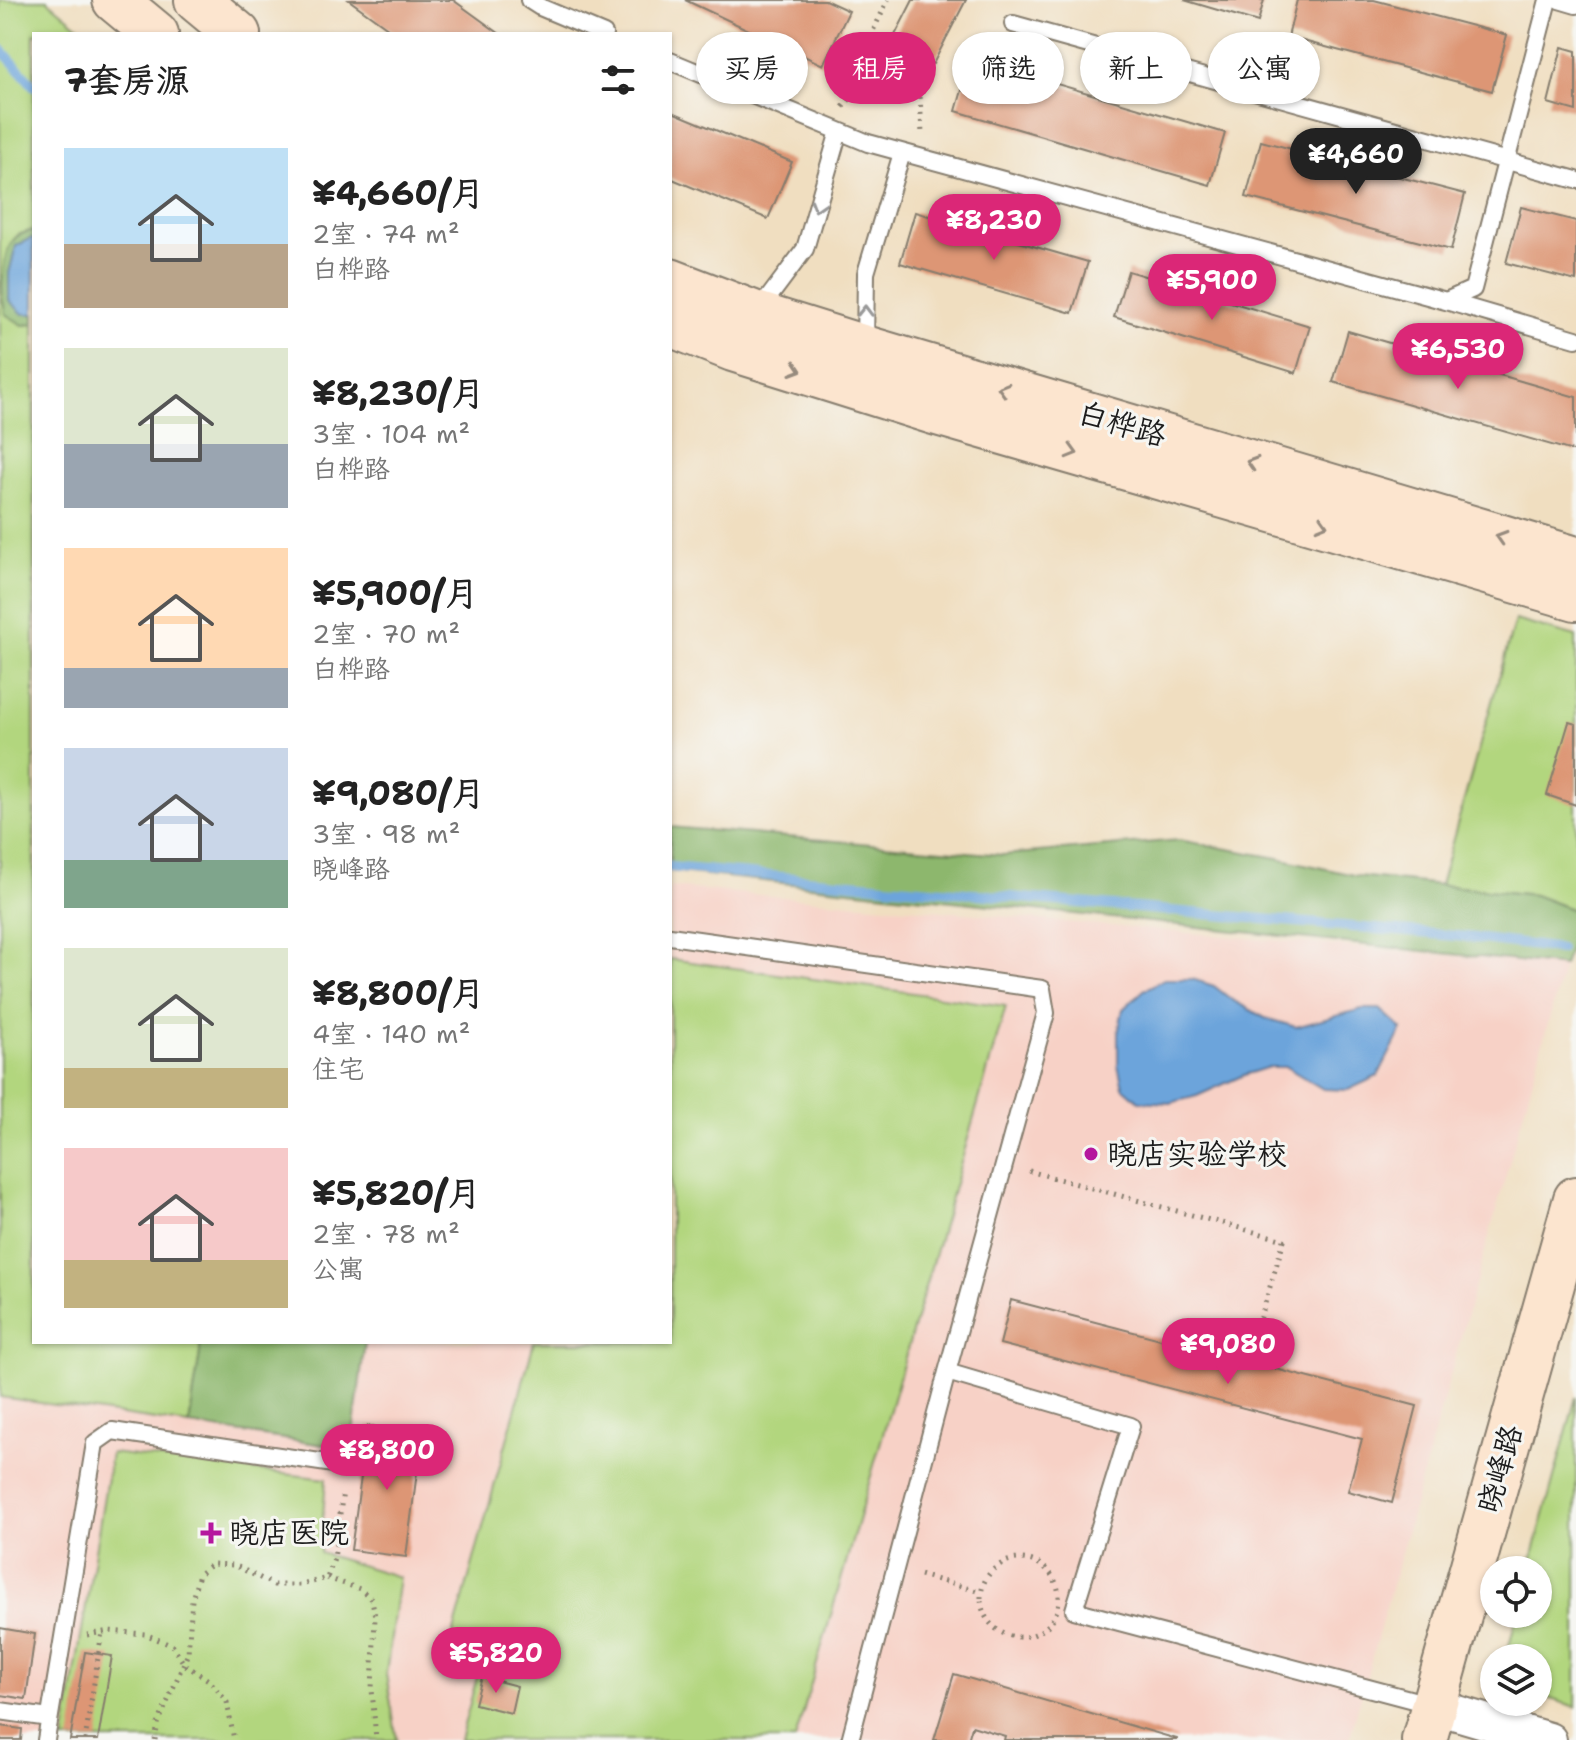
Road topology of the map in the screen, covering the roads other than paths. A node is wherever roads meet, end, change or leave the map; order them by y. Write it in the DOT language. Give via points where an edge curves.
graph roads {
  1 [pos="115,0"];
  2 [pos="197,0"];
  3 [pos="529,0"];
  4 [pos="1548,0"];
  5 [pos="1559,0"];
  6 [pos="1576,5"];
  7 [pos="1013,24"];
  8 [pos="154,32"];
  9 [pos="236,32"];
  10 [pos="599,32"];
  11 [pos="672,62"];
  12 [pos="833,129"];
  13 [pos="902,153"];
  14 [pos="1506,161"];
  15 [pos="1576,180"];
  16 [pos="672,282"];
  17 [pos="1446,301"];
  18 [pos="672,324"];
  19 [pos="749,333"];
  20 [pos="1576,339"];
  21 [pos="858,367"];
  22 [pos="1576,559"];
  23 [pos="1576,598"];
  24 [pos="672,936"];
  25 [pos="1576,1199"];
  26 [pos="947,1372"];
  27 [pos="347,1466"];
  28 [pos="0,1711"];
  29 [pos="49,1718"];
  30 [pos="1428,1723"];
  31 [pos="46,1740"];
  32 [pos="850,1740"];
  33 [pos="1549,1740"];
  1 -- 8 [label="street"];
  2 -- 9 [label="street"];
  3 -- 10 [label="lane"];
  4 -- 14 [label="lane"];
  5 -- 6 [label="lane"];
  7 -- 14 [label="lane"];
  11 -- 12 [label="lane"];
  12 -- 13 [label="lane"];
  12 -- 19 [label="lane, one-way" via="805,249"];
  13 -- 17 [label="lane"];
  21 -- 13 [label="lane, one-way" via="866,273"];
  14 -- 15 [label="lane"];
  14 -- 17 [label="lane" via="1473,289"];
  16 -- 19 [label="street, 白桦路"];
  17 -- 20 [label="lane"];
  18 -- 19 [label="street, 白桦路"];
  19 -- 21 [label="street, 白桦路"];
  22 -- 21 [label="street, 白桦路, one-way"];
  21 -- 23 [label="street, 白桦路, one-way" via="934,412"];
  24 -- 26 [label="lane" via="1042,989 1046,1013"];
  25 -- 30 [label="street, 晓峰路"];
  26 -- 30 [label="lane" via="1131,1426 1074,1610"];
  26 -- 32 [label="lane"];
  27 -- 29 [label="lane" via="112,1431 95,1443"];
  28 -- 29 [label="lane"];
  29 -- 31 [label="lane"];
  30 -- 33 [label="street"];
}
